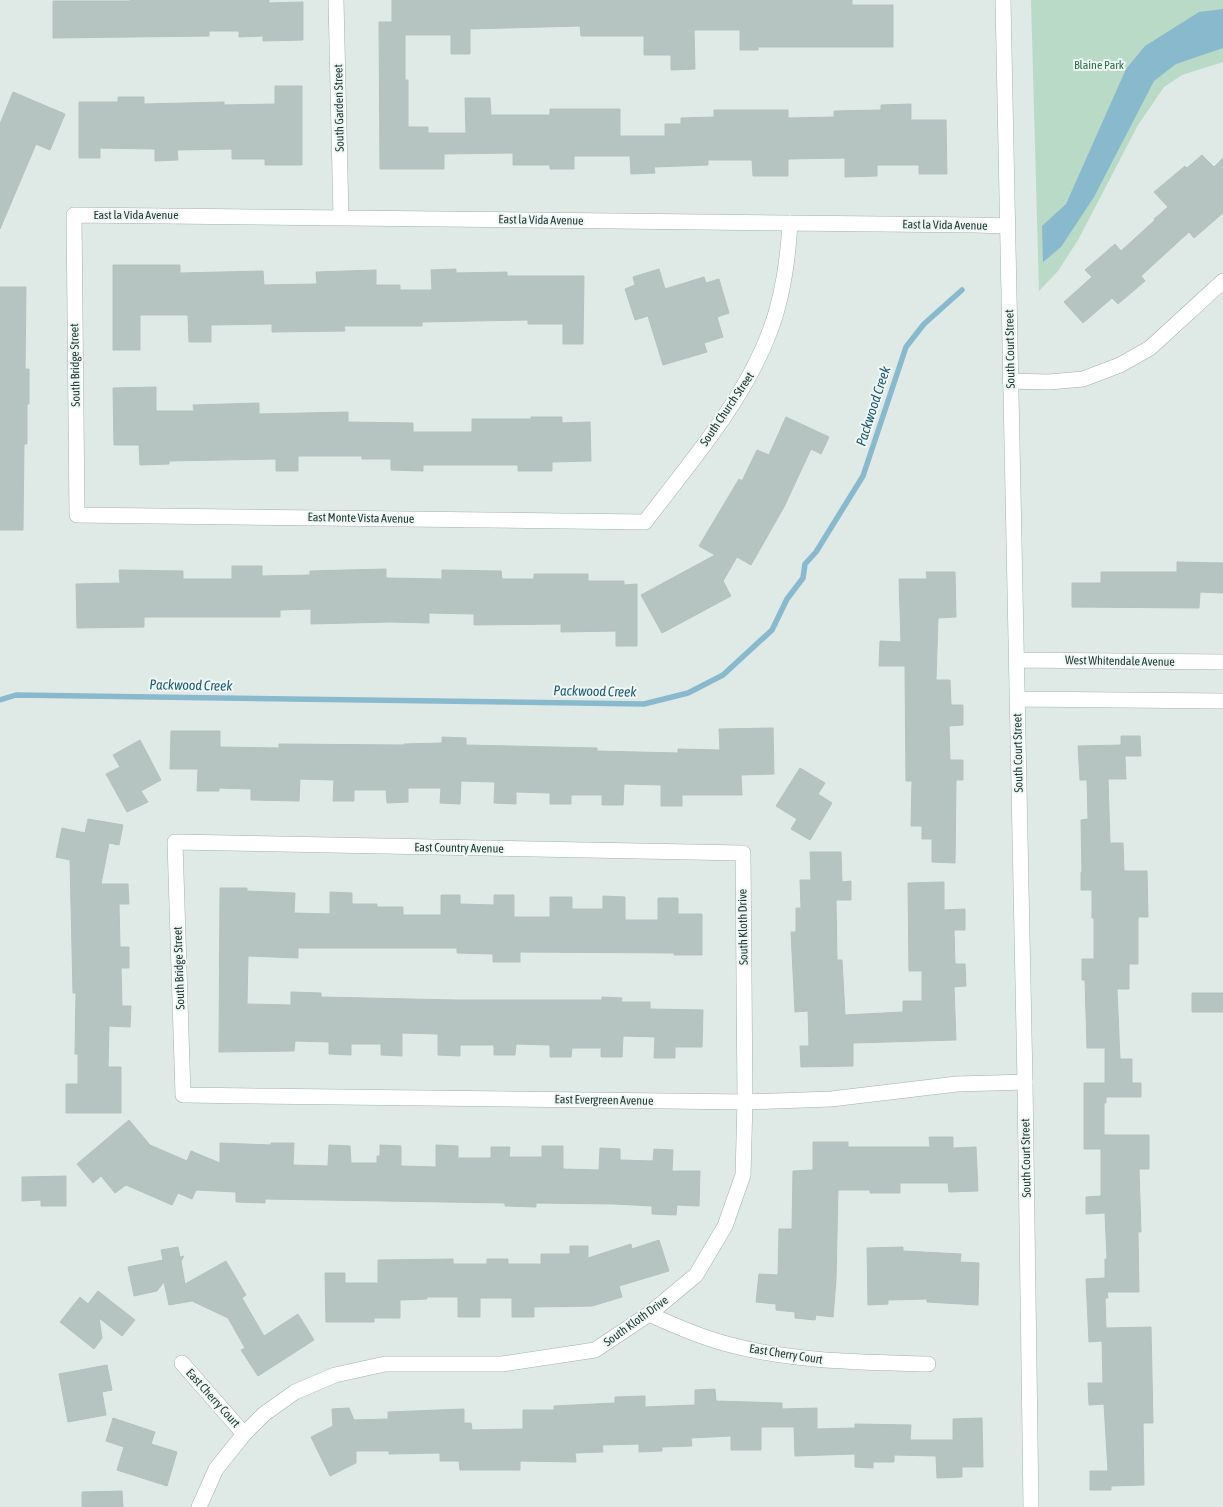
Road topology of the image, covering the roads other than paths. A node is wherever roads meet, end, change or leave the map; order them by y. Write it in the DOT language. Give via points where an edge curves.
graph roads {
  1 [pos="336,0"];
  2 [pos="1004,0"];
  3 [pos="74,215"];
  4 [pos="341,217"];
  5 [pos="790,223"];
  6 [pos="1007,226"];
  7 [pos="1223,280"];
  8 [pos="1010,381"];
  9 [pos="77,515"];
  10 [pos="645,522"];
  11 [pos="1016,660"];
  12 [pos="1223,662"];
  13 [pos="1017,699"];
  14 [pos="1223,700"];
  15 [pos="175,842"];
  16 [pos="743,853"];
  17 [pos="1025,1082"];
  18 [pos="183,1094"];
  19 [pos="746,1102"];
  20 [pos="649,1314"];
  21 [pos="182,1363"];
  22 [pos="928,1364"];
  23 [pos="244,1434"];
  24 [pos="199,1507"];
  25 [pos="1031,1507"];
  1 -- 4 [label="street, South Garden Street"];
  2 -- 6 [label="street, South Court Street"];
  3 -- 4 [label="street, East la Vida Avenue"];
  3 -- 9 [label="street, South Bridge Street"];
  4 -- 5 [label="street, East la Vida Avenue"];
  5 -- 6 [label="street, East la Vida Avenue"];
  5 -- 10 [label="street, South Church Street" via="782,288 771,330 756,365 728,410"];
  6 -- 8 [label="street, South Court Street"];
  7 -- 8 [label="street" via="1150,348 1120,365 1084,379"];
  8 -- 11 [label="street, South Court Street"];
  9 -- 10 [label="street, East Monte Vista Avenue"];
  11 -- 12 [label="street, West Whitendale Avenue"];
  11 -- 13 [label="street, South Court Street"];
  13 -- 14 [label="street"];
  13 -- 17 [label="street, South Court Street"];
  15 -- 16 [label="street, East Country Avenue"];
  15 -- 18 [label="street, South Bridge Street"];
  16 -- 19 [label="street, South Kloth Drive"];
  17 -- 19 [label="street, East Evergreen Avenue" via="957,1084 831,1099"];
  17 -- 25 [label="street, South Court Street"];
  18 -- 19 [label="street, East Evergreen Avenue"];
  19 -- 20 [label="street, South Kloth Drive" via="743,1175 725,1226 696,1275"];
  20 -- 22 [label="street, East Cherry Court" via="727,1344 774,1354 822,1360"];
  20 -- 23 [label="street, South Kloth Drive" via="596,1350 502,1364 385,1364 335,1375 296,1392 264,1414"];
  21 -- 23 [label="street, East Cherry Court"];
  23 -- 24 [label="street, South Kloth Drive" via="216,1469"];
}
